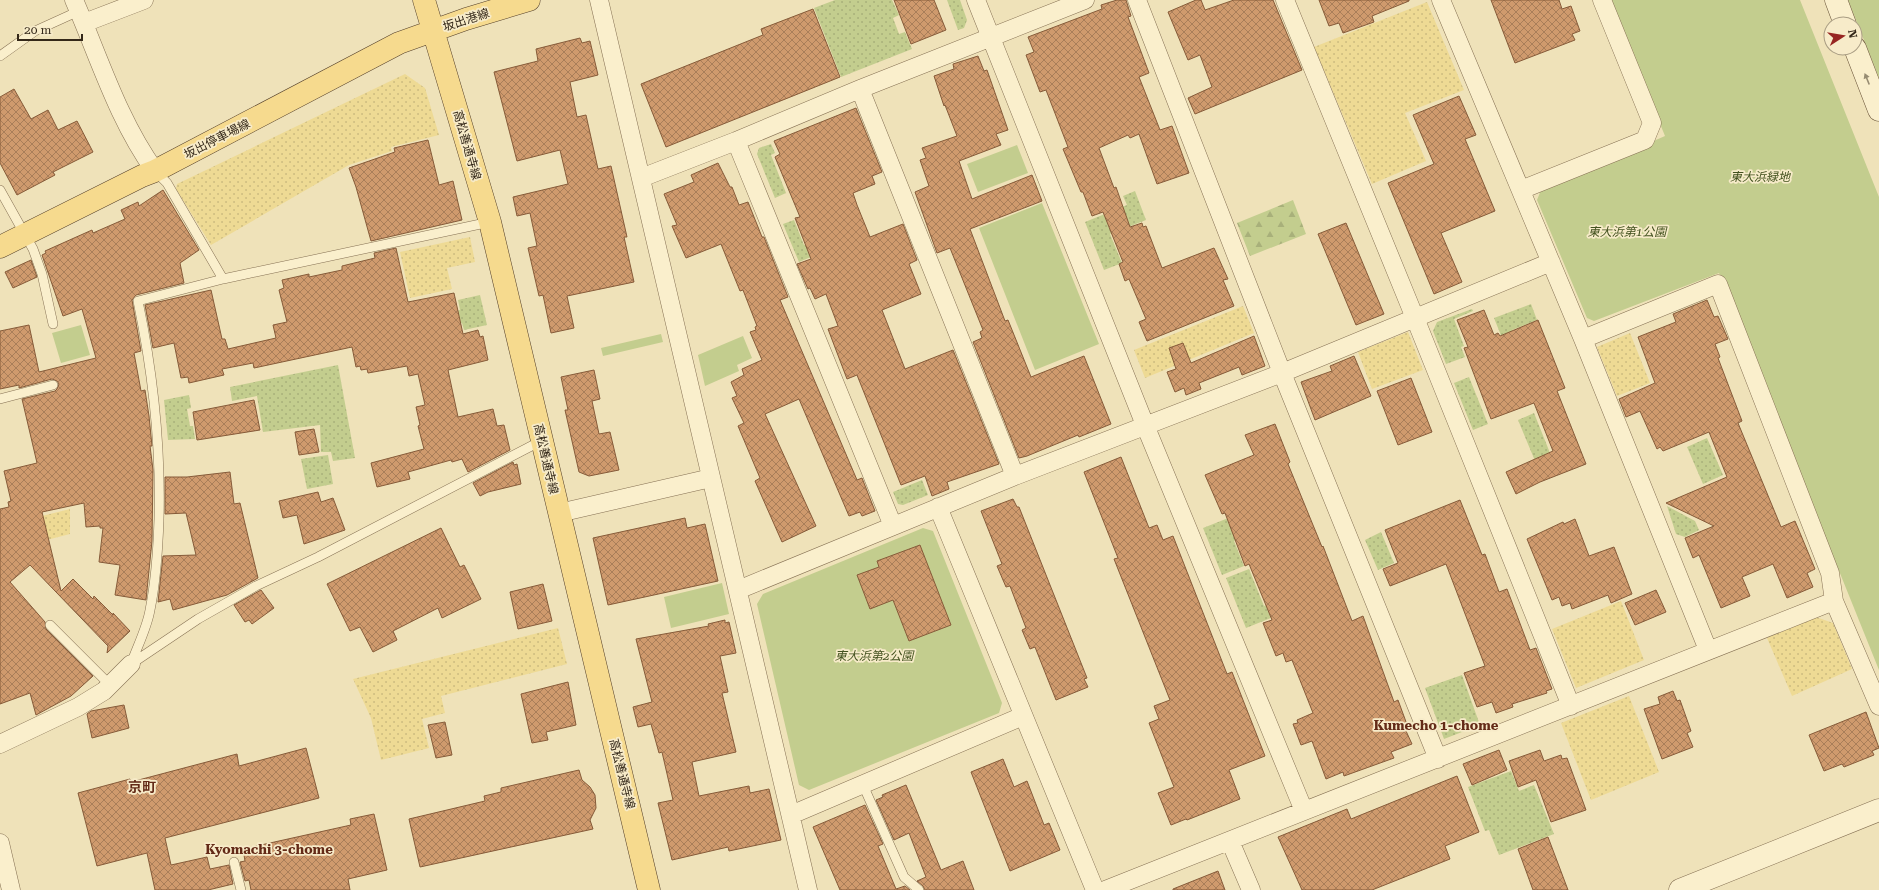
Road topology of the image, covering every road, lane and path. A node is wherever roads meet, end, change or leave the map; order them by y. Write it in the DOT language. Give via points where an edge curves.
graph roads {
  1 [pos="144,0"];
  2 [pos="424,0"];
  3 [pos="599,0"];
  4 [pos="976,0"];
  5 [pos="1085,0"];
  6 [pos="1137,0"];
  7 [pos="1285,0"];
  8 [pos="1441,0"];
  9 [pos="1602,0"];
  10 [pos="1836,0"];
  11 [pos="518,2"];
  12 [pos="79,11"];
  13 [pos="1842,16"];
  14 [pos="434,31"];
  15 [pos="991,36"];
  16 [pos="0,56"];
  17 [pos="1858,56"];
  18 [pos="860,89"];
  19 [pos="1879,110"];
  20 [pos="736,141"];
  21 [pos="155,170"];
  22 [pos="641,178"];
  23 [pos="0,190"];
  24 [pos="1521,190"];
  25 [pos="490,222"];
  26 [pos="24,233"];
  27 [pos="0,247"];
  28 [pos="1551,262"];
  29 [pos="222,279"];
  30 [pos="1416,318"];
  31 [pos="53,324"];
  32 [pos="1583,339"];
  33 [pos="1282,373"];
  34 [pos="53,385"];
  35 [pos="0,399"];
  36 [pos="1145,425"];
  37 [pos="542,441"];
  38 [pos="1015,476"];
  39 [pos="711,478"];
  40 [pos="938,507"];
  41 [pos="558,513"];
  42 [pos="894,526"];
  43 [pos="738,590"];
  44 [pos="1834,600"];
  45 [pos="50,625"];
  46 [pos="1708,650"];
  47 [pos="131,664"];
  48 [pos="110,685"];
  49 [pos="1571,706"];
  50 [pos="1879,706"];
  51 [pos="1024,716"];
  52 [pos="0,744"];
  53 [pos="1438,759"];
  54 [pos="863,785"];
  55 [pos="1879,810"];
  56 [pos="1304,811"];
  57 [pos="791,815"];
  58 [pos="1230,840"];
  59 [pos="0,844"];
  60 [pos="234,862"];
  61 [pos="11,890"];
  62 [pos="241,890"];
  63 [pos="650,890"];
  64 [pos="808,890"];
  65 [pos="919,890"];
  66 [pos="1095,890"];
  67 [pos="1105,890"];
  68 [pos="1250,890"];
  69 [pos="1680,890"];
  1 -- 12 [label="street"];
  2 -- 14 [label="main road, 坂出港線"];
  3 -- 22 [label="street"];
  4 -- 15 [label="street"];
  5 -- 15 [label="street"];
  6 -- 33 [label="street"];
  7 -- 30 [label="street"];
  8 -- 24 [label="street"];
  9 -- 24 [label="street" via="1652,123 1645,140"];
  10 -- 13 [label="street"];
  11 -- 14 [label="main road, 坂出港線"];
  12 -- 16 [label="lane" via="35,31"];
  12 -- 21 [label="street" via="105,76 141,151"];
  14 -- 21 [label="main road, 坂出停車場線" via="399,44"];
  14 -- 25 [label="main road, 高松善通寺線"];
  15 -- 18 [label="street"];
  15 -- 36 [label="street"];
  19 -- 17 [label="street, one-way"];
  18 -- 20 [label="street"];
  18 -- 38 [label="street"];
  20 -- 22 [label="street"];
  20 -- 42 [label="street"];
  21 -- 26 [label="main road, 坂出停車場線"];
  21 -- 29 [label="lane" via="167,183"];
  22 -- 39 [label="street"];
  23 -- 26 [label="lane"];
  24 -- 28 [label="street"];
  25 -- 29 [label="lane"];
  25 -- 37 [label="main road, 高松善通寺線"];
  26 -- 27 [label="main road, 坂出停車場線"];
  26 -- 31 [label="lane" via="42,274"];
  28 -- 30 [label="street"];
  28 -- 32 [label="street"];
  29 -- 47 [label="lane" via="138,301 155,405 160,475 158,549 150,611"];
  30 -- 33 [label="street"];
  30 -- 49 [label="street"];
  32 -- 44 [label="street" via="1718,284 1828,566"];
  32 -- 46 [label="street"];
  33 -- 36 [label="street"];
  33 -- 53 [label="street"];
  34 -- 35 [label="lane"];
  36 -- 38 [label="street"];
  36 -- 56 [label="street"];
  37 -- 41 [label="main road, 高松善通寺線"];
  37 -- 47 [label="lane" via="318,557 256,586 198,619"];
  38 -- 40 [label="street"];
  39 -- 41 [label="street"];
  39 -- 43 [label="street"];
  40 -- 42 [label="street"];
  40 -- 51 [label="street"];
  41 -- 63 [label="main road, 高松善通寺線"];
  42 -- 43 [label="street"];
  43 -- 57 [label="street"];
  44 -- 46 [label="street"];
  44 -- 50 [label="street"];
  45 -- 48 [label="lane"];
  46 -- 49 [label="street"];
  47 -- 48 [label="street"];
  48 -- 52 [label="street" via="78,706"];
  49 -- 53 [label="street"];
  51 -- 54 [label="street"];
  51 -- 66 [label="street"];
  53 -- 56 [label="street"];
  54 -- 57 [label="street"];
  54 -- 65 [label="lane" via="904,877"];
  55 -- 69 [label="street"];
  56 -- 58 [label="street"];
  57 -- 64 [label="street"];
  58 -- 67 [label="street"];
  58 -- 68 [label="street"];
  59 -- 61 [label="street"];
  60 -- 62 [label="lane"];
}
